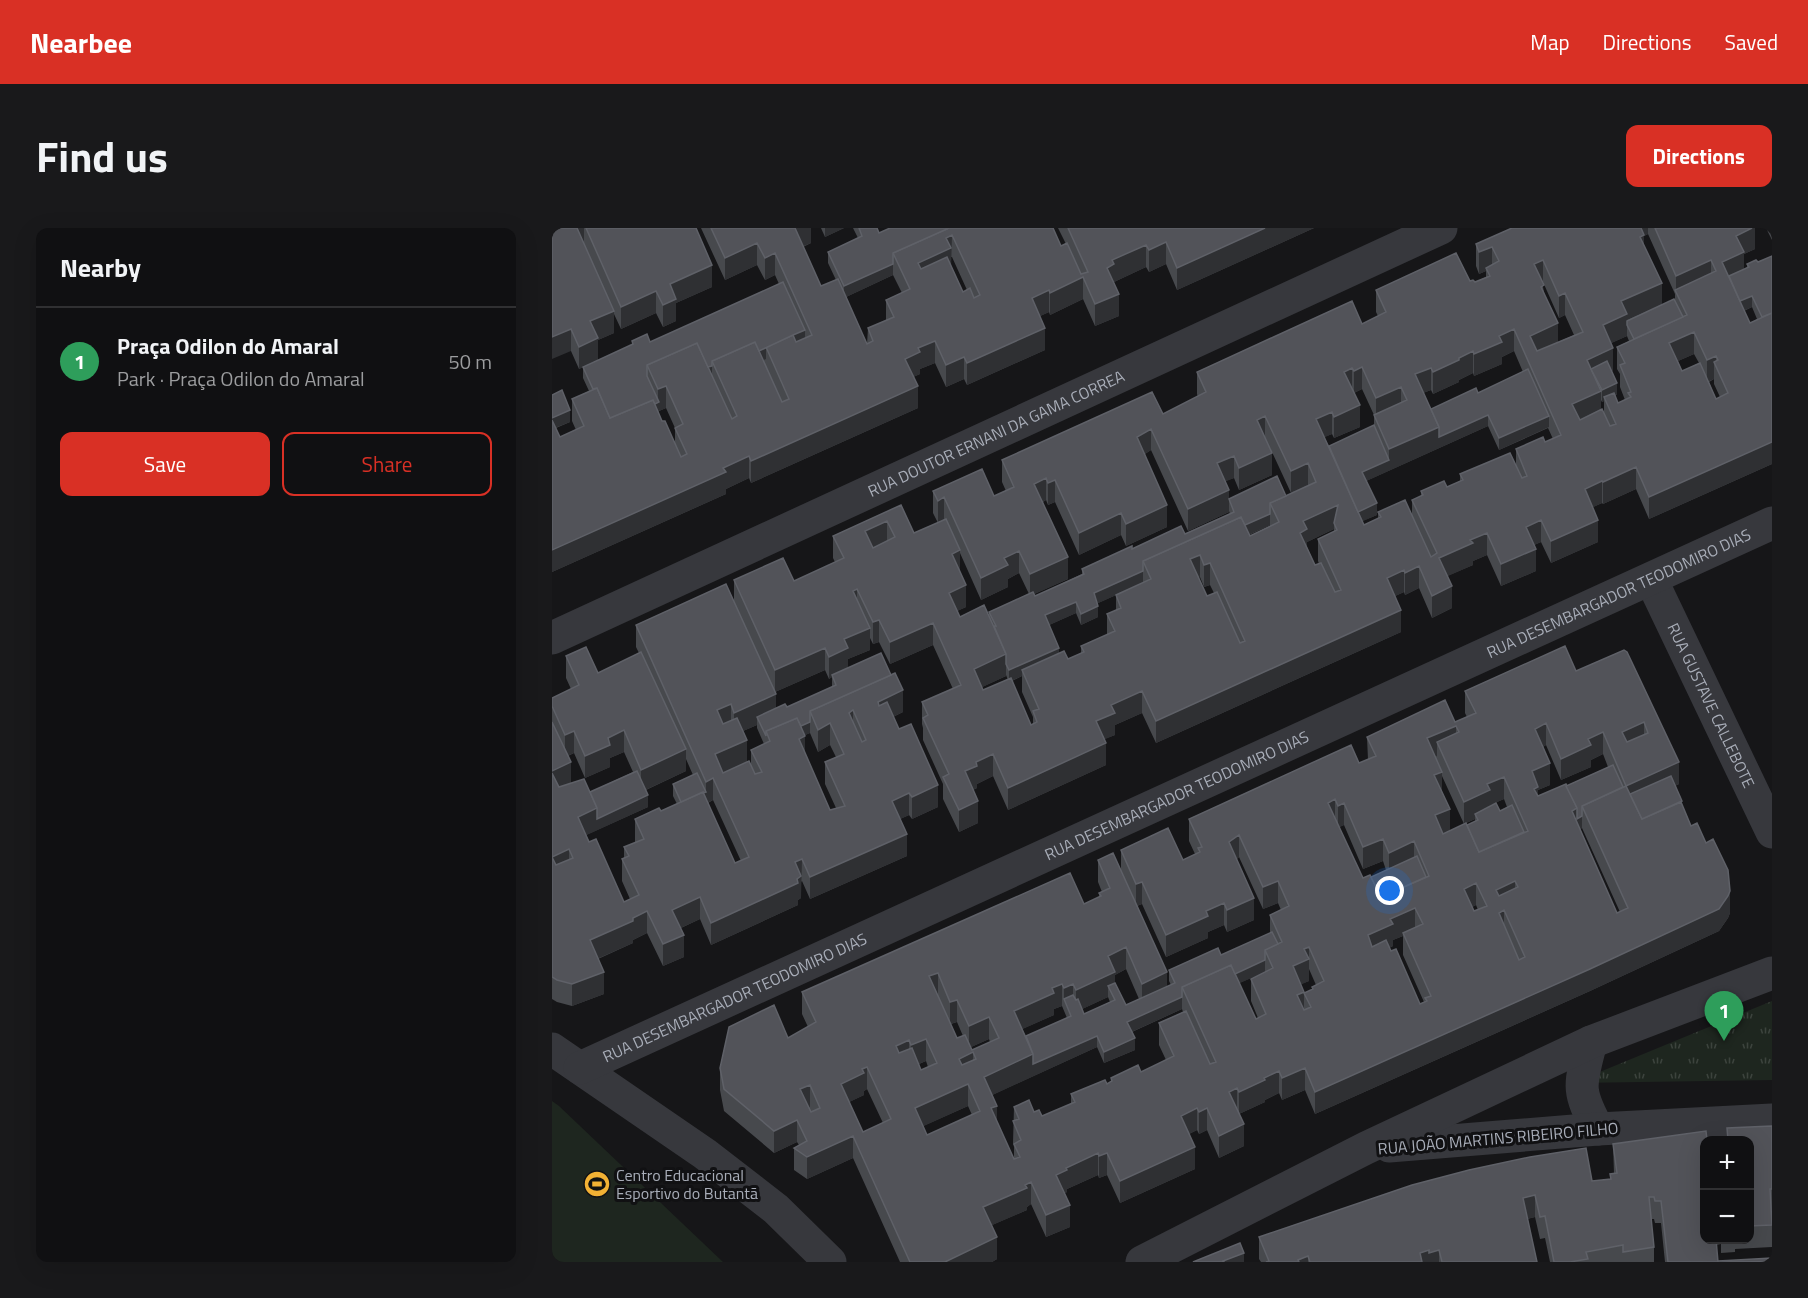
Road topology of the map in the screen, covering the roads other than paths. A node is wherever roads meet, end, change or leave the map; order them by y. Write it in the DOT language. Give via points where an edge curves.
graph roads {
  1 [pos="1441,228"];
  2 [pos="1772,523"];
  3 [pos="1651,579"];
  4 [pos="552,638"];
  5 [pos="1772,832"];
  6 [pos="1772,973"];
  7 [pos="1591,1042"];
  8 [pos="552,1049"];
  9 [pos="580,1068"];
  10 [pos="1772,1120"];
  11 [pos="1598,1129"];
  12 [pos="1366,1148"];
  13 [pos="830,1262"];
  14 [pos="1142,1262"];
  1 -- 4 [label="street, RUA DOUTOR ERNANI DA GAMA CORREA"];
  2 -- 3 [label="street, RUA DESEMBARGADOR TEODOMIRO DIAS"];
  3 -- 5 [label="street, RUA GUSTAVE CALLEBOTE"];
  3 -- 9 [label="street, RUA DESEMBARGADOR TEODOMIRO DIAS"];
  6 -- 7 [label="street"];
  7 -- 11 [label="street" via="1581,1082 1582,1095"];
  7 -- 12 [label="street"];
  8 -- 9 [label="street"];
  9 -- 13 [label="street" via="705,1154 776,1209"];
  10 -- 11 [label="street, RUA JOÃO MARTINS RIBEIRO FILHO"];
  11 -- 12 [label="street, RUA JOÃO MARTINS RIBEIRO FILHO"];
  12 -- 14 [label="street, RUA JOÃO MARTINS RIBEIRO FILHO"];
}
